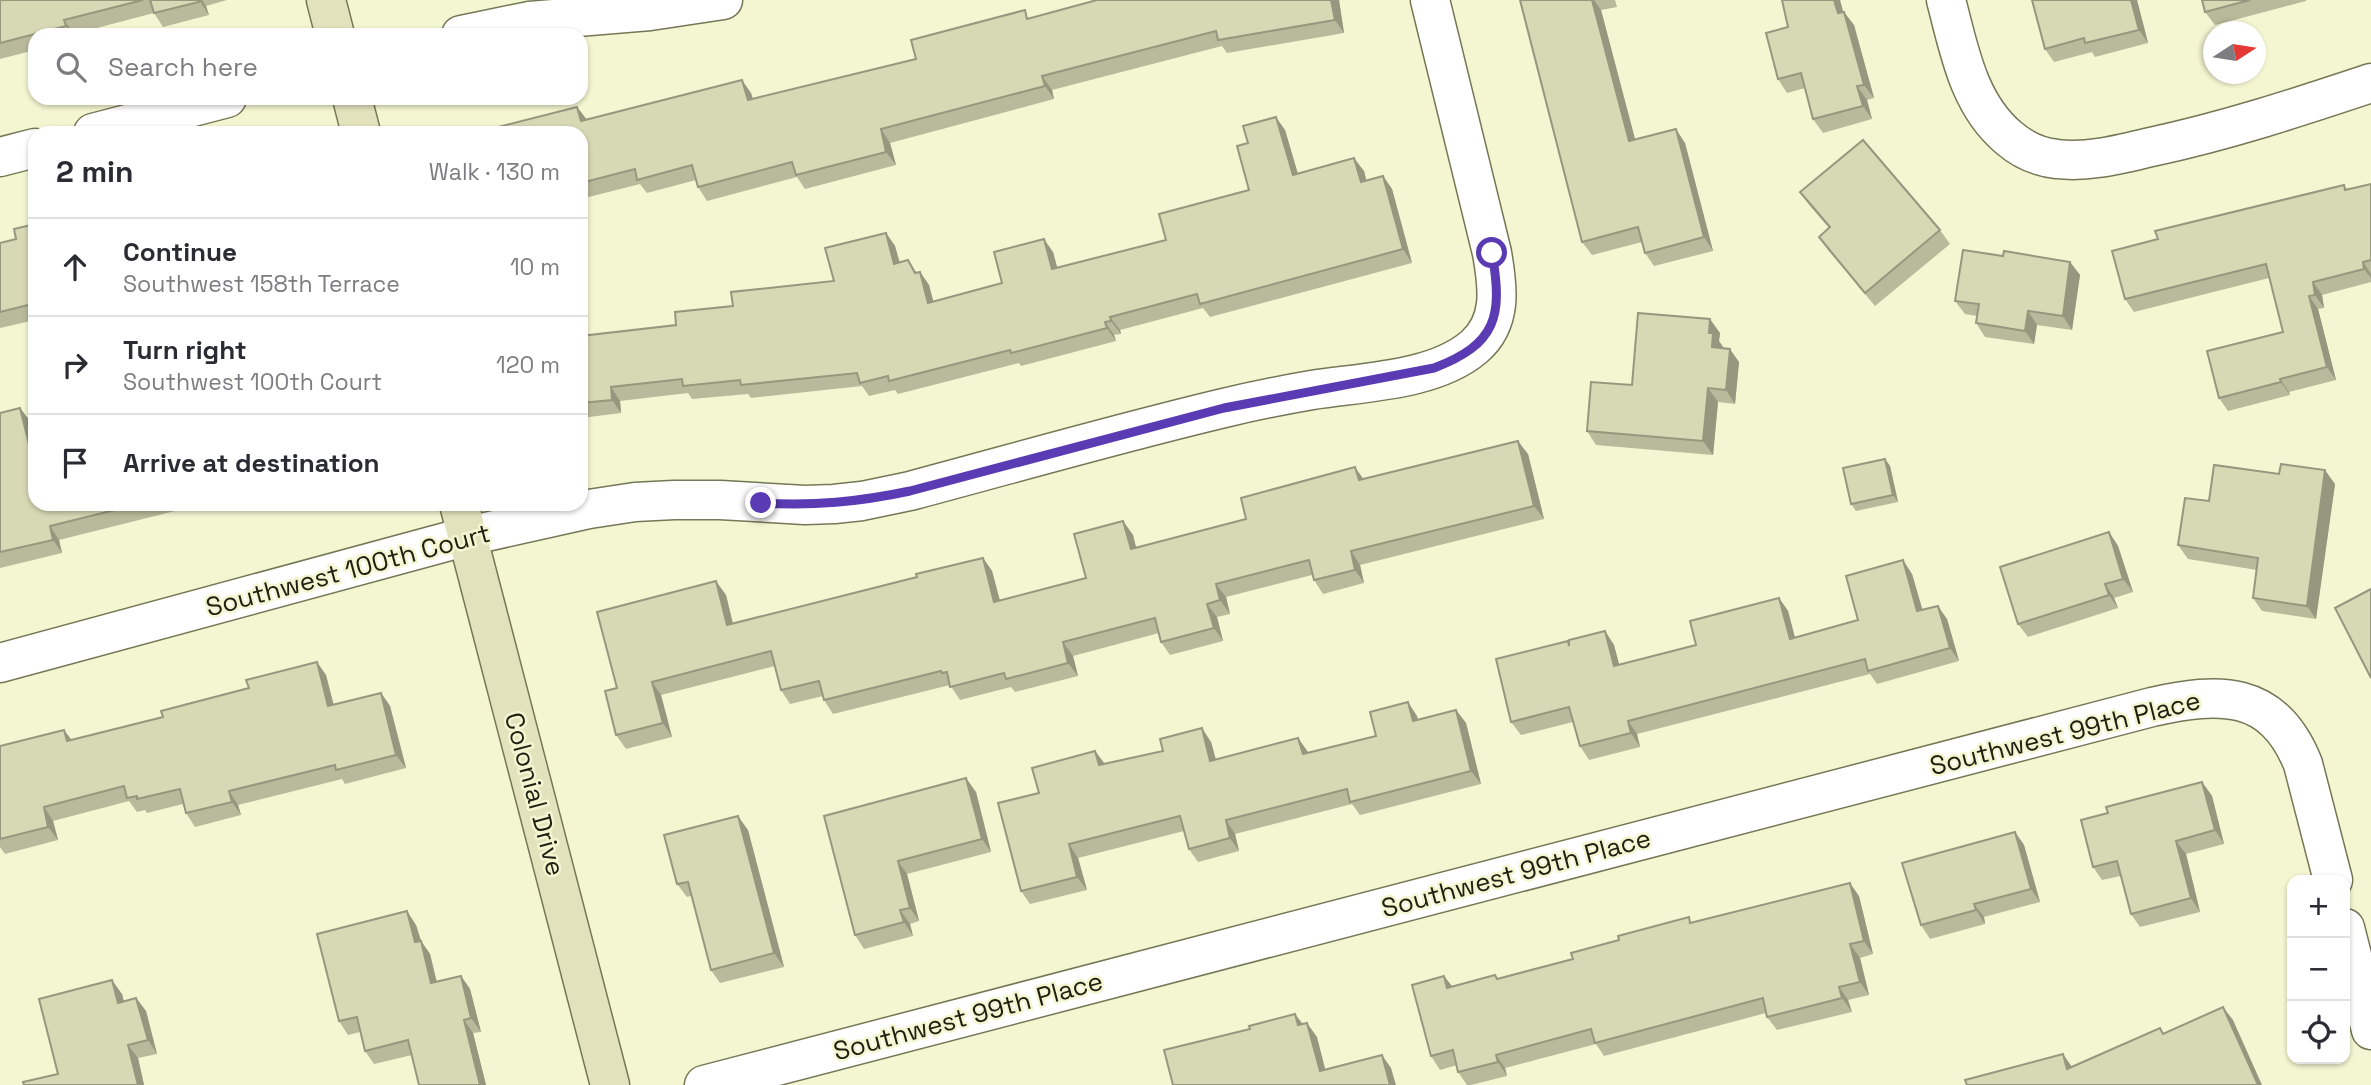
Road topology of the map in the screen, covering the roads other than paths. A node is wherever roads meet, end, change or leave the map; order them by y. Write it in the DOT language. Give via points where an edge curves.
graph roads {
  1 [pos="326,0"];
  2 [pos="723,0"];
  3 [pos="1430,0"];
  4 [pos="1946,0"];
  5 [pos="333,28"];
  6 [pos="495,28"];
  7 [pos="2371,83"];
  8 [pos="200,105"];
  9 [pos="354,105"];
  10 [pos="120,126"];
  11 [pos="359,126"];
  12 [pos="28,150"];
  13 [pos="0,157"];
  14 [pos="588,509"];
  15 [pos="566,511"];
  16 [pos="463,520"];
  17 [pos="0,663"];
  18 [pos="2332,875"];
  19 [pos="2348,938"];
  20 [pos="2371,1030"];
  21 [pos="610,1085"];
  22 [pos="704,1085"];
  1 -- 5 [label="street"];
  2 -- 6 [label="street"];
  3 -- 14 [label="street, Southwest 100th Court" via="1496,278 1495,314 1476,346 1418,373 1224,408 862,501 805,505 635,502"];
  4 -- 7 [label="street" via="1973,91 1999,128 2029,153 2057,159 2117,155 2237,125"];
  8 -- 10 [label="street"];
  9 -- 11 [label="street"];
  12 -- 13 [label="street"];
  15 -- 16 [label="street, Southwest 100th Court"];
  16 -- 17 [label="street, Southwest 100th Court"];
  16 -- 21 [label="street, Colonial Drive"];
  18 -- 22 [label="street, Southwest 99th Place" via="2303,764 2285,731 2250,704 2220,697 2180,701"];
  19 -- 20 [label="street"];
}
